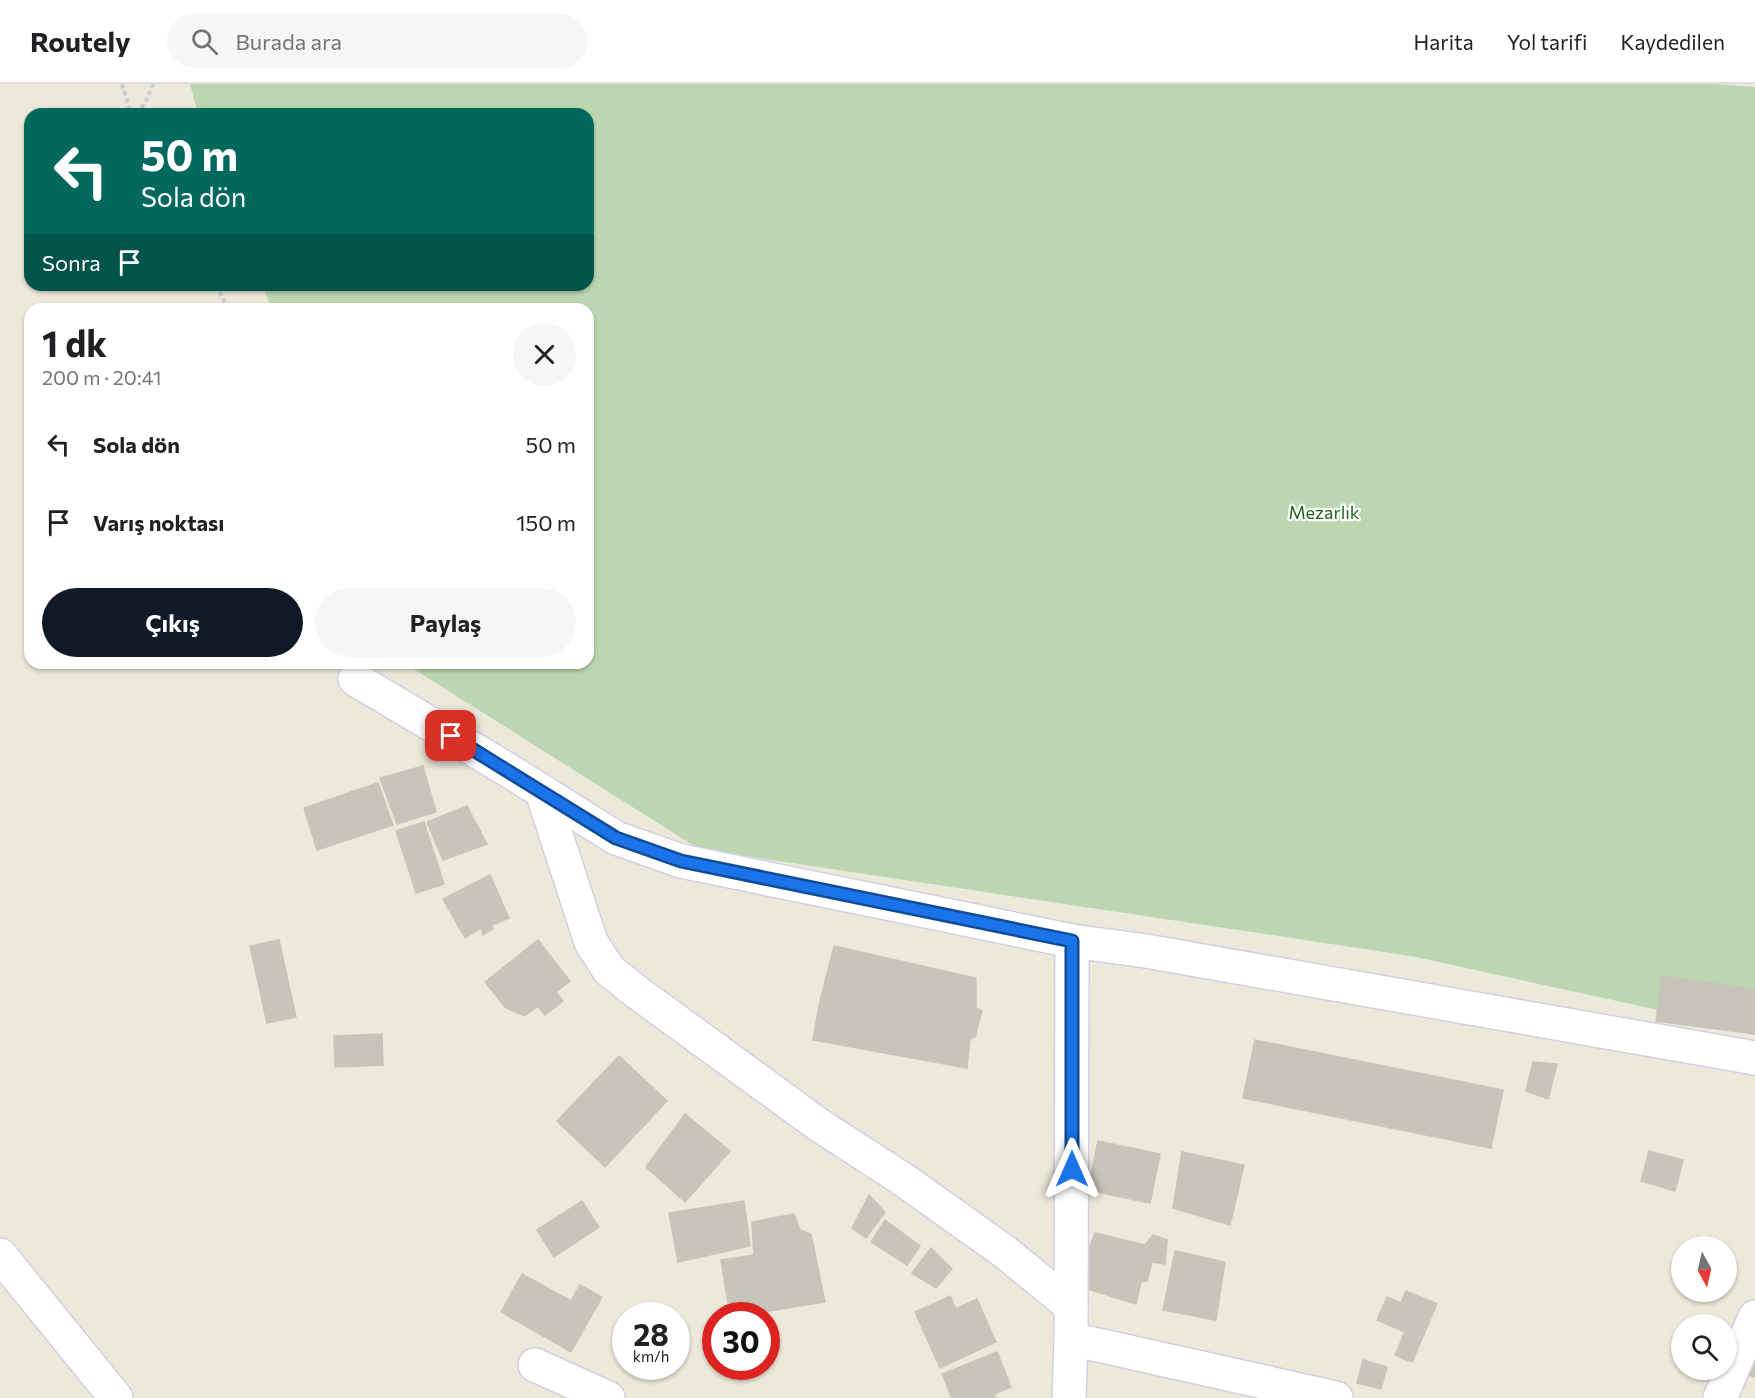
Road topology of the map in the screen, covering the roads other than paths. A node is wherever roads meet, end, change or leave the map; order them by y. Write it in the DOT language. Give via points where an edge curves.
graph roads {
  1 [pos="355,679"];
  2 [pos="542,792"];
  3 [pos="1072,941"];
  4 [pos="1755,1058"];
  5 [pos="0,1255"];
  6 [pos="1071,1306"];
  7 [pos="1755,1317"];
  8 [pos="1071,1339"];
  9 [pos="535,1365"];
  10 [pos="1204,1384"];
  11 [pos="602,1397"];
  12 [pos="116,1398"];
  13 [pos="1069,1398"];
  14 [pos="1336,1398"];
  15 [pos="1720,1398"];
  1 -- 2 [label="street"];
  2 -- 3 [label="street" via="616,838 681,861"];
  2 -- 6 [label="street" via="591,942 609,970 819,1125 1005,1252"];
  3 -- 4 [label="street"];
  3 -- 6 [label="street"];
  5 -- 12 [label="street"];
  6 -- 8 [label="street"];
  7 -- 15 [label="street"];
  8 -- 10 [label="street"];
  8 -- 13 [label="street"];
  9 -- 11 [label="street"];
  10 -- 14 [label="street"];
}
